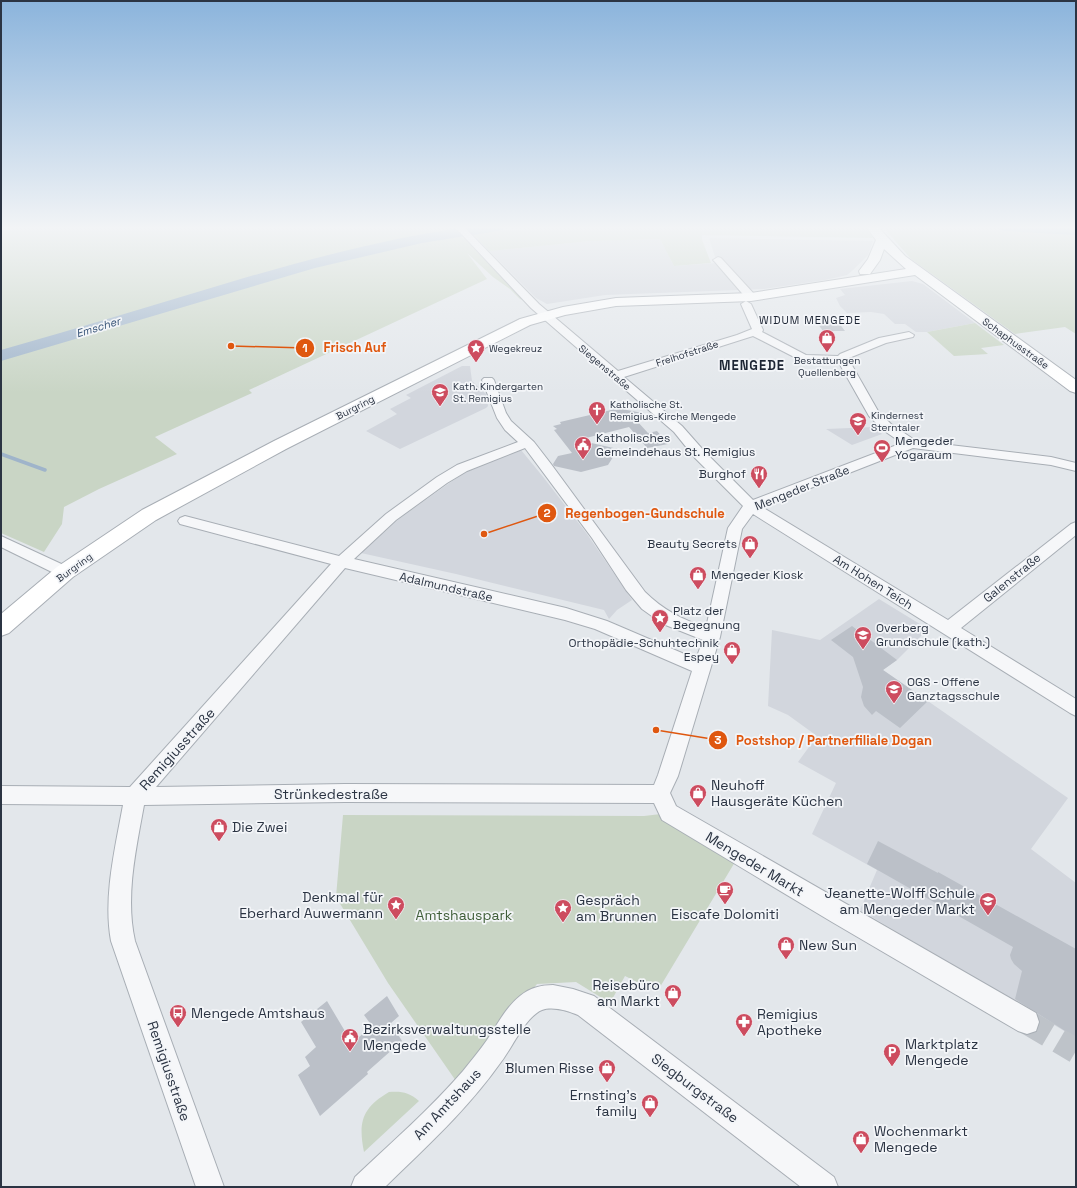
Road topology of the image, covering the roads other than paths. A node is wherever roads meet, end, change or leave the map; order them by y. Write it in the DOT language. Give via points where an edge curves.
graph roads {
  1 [pos="511,282"];
  2 [pos="735,282"];
  3 [pos="837,282"];
  4 [pos="843,282"];
  5 [pos="932,282"];
  6 [pos="833,284"];
  7 [pos="749,300"];
  8 [pos="545,315"];
  9 [pos="755,331"];
  10 [pos="909,335"];
  11 [pos="843,360"];
  12 [pos="615,376"];
  13 [pos="488,380"];
  14 [pos="1076,388"];
  15 [pos="527,443"];
  16 [pos="912,444"];
  17 [pos="1076,467"];
  18 [pos="752,506"];
  19 [pos="185,520"];
  20 [pos="1076,527"];
  21 [pos="1,541"];
  22 [pos="342,562"];
  23 [pos="64,572"];
  24 [pos="1,627"];
  25 [pos="948,629"];
  26 [pos="712,637"];
  27 [pos="703,667"];
  28 [pos="1076,708"];
  29 [pos="660,792"];
  30 [pos="1,795"];
  31 [pos="135,796"];
  32 [pos="562,998"];
  33 [pos="1027,1022"];
  34 [pos="210,1187"];
  35 [pos="365,1187"];
  36 [pos="824,1187"];
  1 -- 8 [label="street, Siegenstraße"];
  2 -- 7 [label="street"];
  3 -- 6 [label="main road"];
  4 -- 6 [label="main road"];
  5 -- 14 [label="main road, Schaphusstraße"];
  6 -- 7 [label="main road, Burgring"];
  7 -- 8 [label="main road, Burgring" via="616,302"];
  7 -- 9 [label="street"];
  8 -- 12 [label="street, Siegenstraße"];
  8 -- 23 [label="main road, Burgring" via="508,329 280,445 149,515"];
  9 -- 11 [label="street" via="802,357"];
  9 -- 12 [label="street, Freihofstraße"];
  10 -- 11 [label="street" via="884,340 844,356"];
  11 -- 16 [label="street" via="873,413 887,427"];
  12 -- 18 [label="street, Siegenstraße" via="678,429 700,455"];
  13 -- 15 [label="street" via="494,391 496,407 507,424"];
  15 -- 22 [label="street, Remigiusstraße" via="462,468 442,480 391,517"];
  15 -- 26 [label="street" via="642,599 657,613"];
  16 -- 17 [label="street, Mengeder Straße" via="1056,462"];
  16 -- 18 [label="street, Mengeder Straße"];
  18 -- 25 [label="street, Am Hohen Teich"];
  18 -- 26 [label="street, Mengeder Straße" via="735,528"];
  19 -- 22 [label="street, Adalmundstraße"];
  20 -- 25 [label="street, Galenstraße"];
  21 -- 23 [label="street"];
  22 -- 27 [label="street, Adalmundstraße" via="566,614 626,635 690,664"];
  22 -- 31 [label="street, Remigiusstraße"];
  23 -- 24 [label="main road, Burgring"];
  25 -- 28 [label="street, Am Hohen Teich"];
  26 -- 27 [label="street, Mengeder Straße"];
  27 -- 29 [label="street, Mengeder Straße" via="668,776"];
  29 -- 31 [label="street, Strünkedestraße"];
  29 -- 33 [label="street, Mengeder Markt" via="670,813"];
  30 -- 31 [label="street, Strünkedestraße"];
  31 -- 34 [label="street, Remigiusstraße" via="124,859 119,922"];
  32 -- 35 [label="street, Am Amtshaus" via="545,997 534,1000 522,1010 490,1057 450,1106"];
  32 -- 36 [label="street, Siegburgstraße" via="585,1005"];
}
